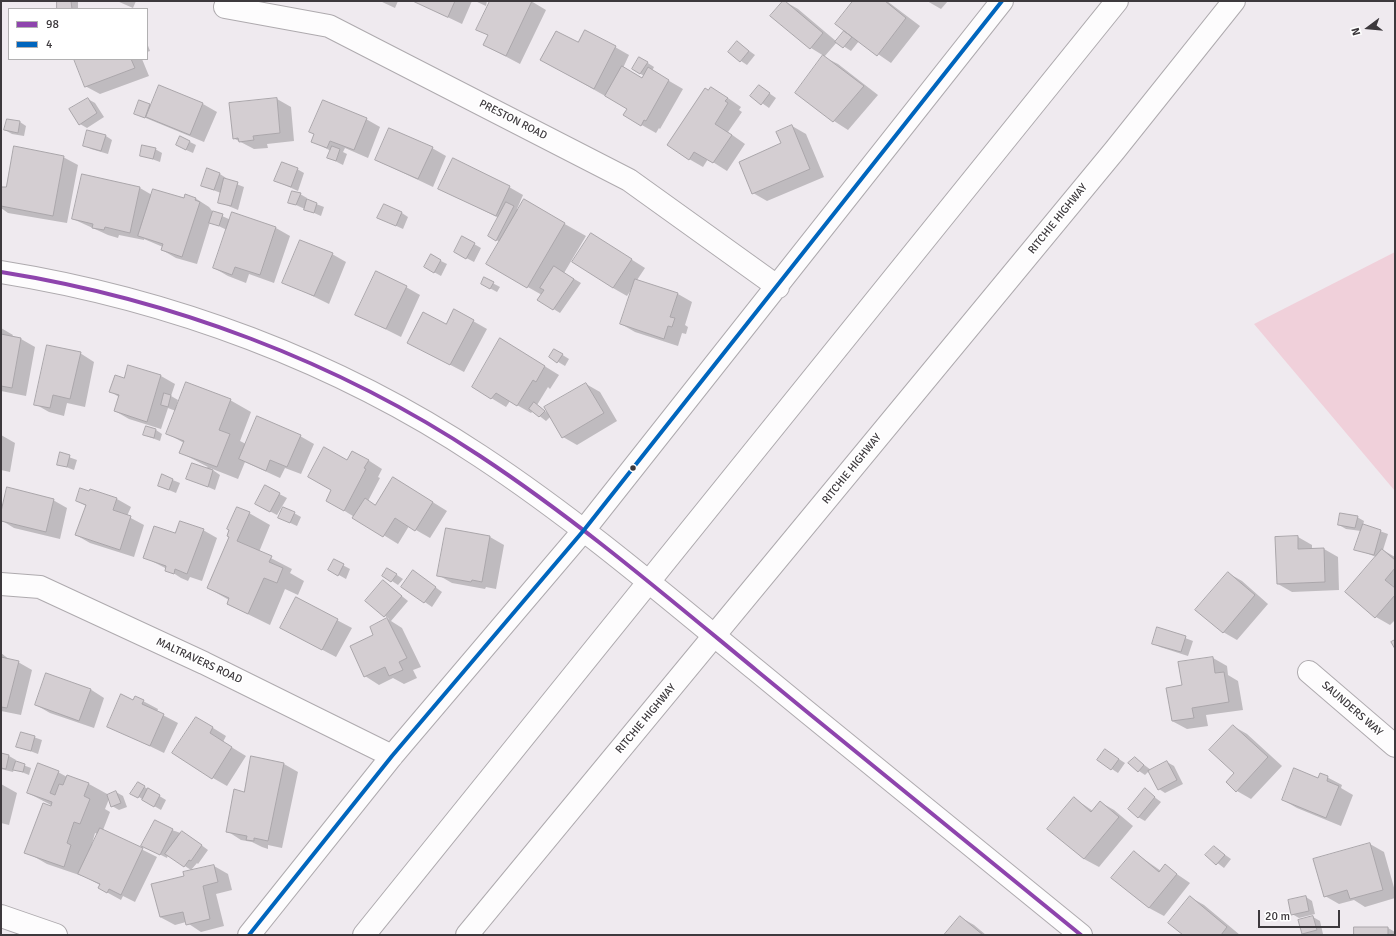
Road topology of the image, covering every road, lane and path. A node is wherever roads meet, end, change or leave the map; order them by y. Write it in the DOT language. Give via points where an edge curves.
graph roads {
  1 [pos="1002,1"];
  2 [pos="1117,1"];
  3 [pos="1234,1"];
  4 [pos="225,7"];
  5 [pos="1,272"];
  6 [pos="778,287"];
  7 [pos="584,530"];
  8 [pos="649,583"];
  9 [pos="1,584"];
  10 [pos="715,636"];
  11 [pos="1309,672"];
  12 [pos="1395,746"];
  13 [pos="392,756"];
  14 [pos="1,916"];
  15 [pos="56,935"];
  16 [pos="249,935"];
  17 [pos="364,935"];
  18 [pos="467,935"];
  19 [pos="1081,935"];
  1 -- 6 [label="street"];
  2 -- 8 [label="street"];
  3 -- 10 [label="street, RITCHIE HIGHWAY" via="1110,156"];
  4 -- 6 [label="street, PRESTON ROAD" via="329,26 629,180"];
  5 -- 7 [label="street" via="80,286 156,306 227,330 318,368 392,403 442,432 479,455"];
  6 -- 7 [label="street"];
  7 -- 8 [label="street"];
  7 -- 13 [label="street"];
  8 -- 10 [label="street"];
  8 -- 17 [label="street"];
  9 -- 13 [label="street, MALTRAVERS ROAD" via="40,588 204,663"];
  10 -- 18 [label="street, RITCHIE HIGHWAY"];
  10 -- 19 [label="street"];
  11 -- 12 [label="street, SAUNDERS WAY"];
  13 -- 16 [label="street"];
  14 -- 15 [label="street"];
}
